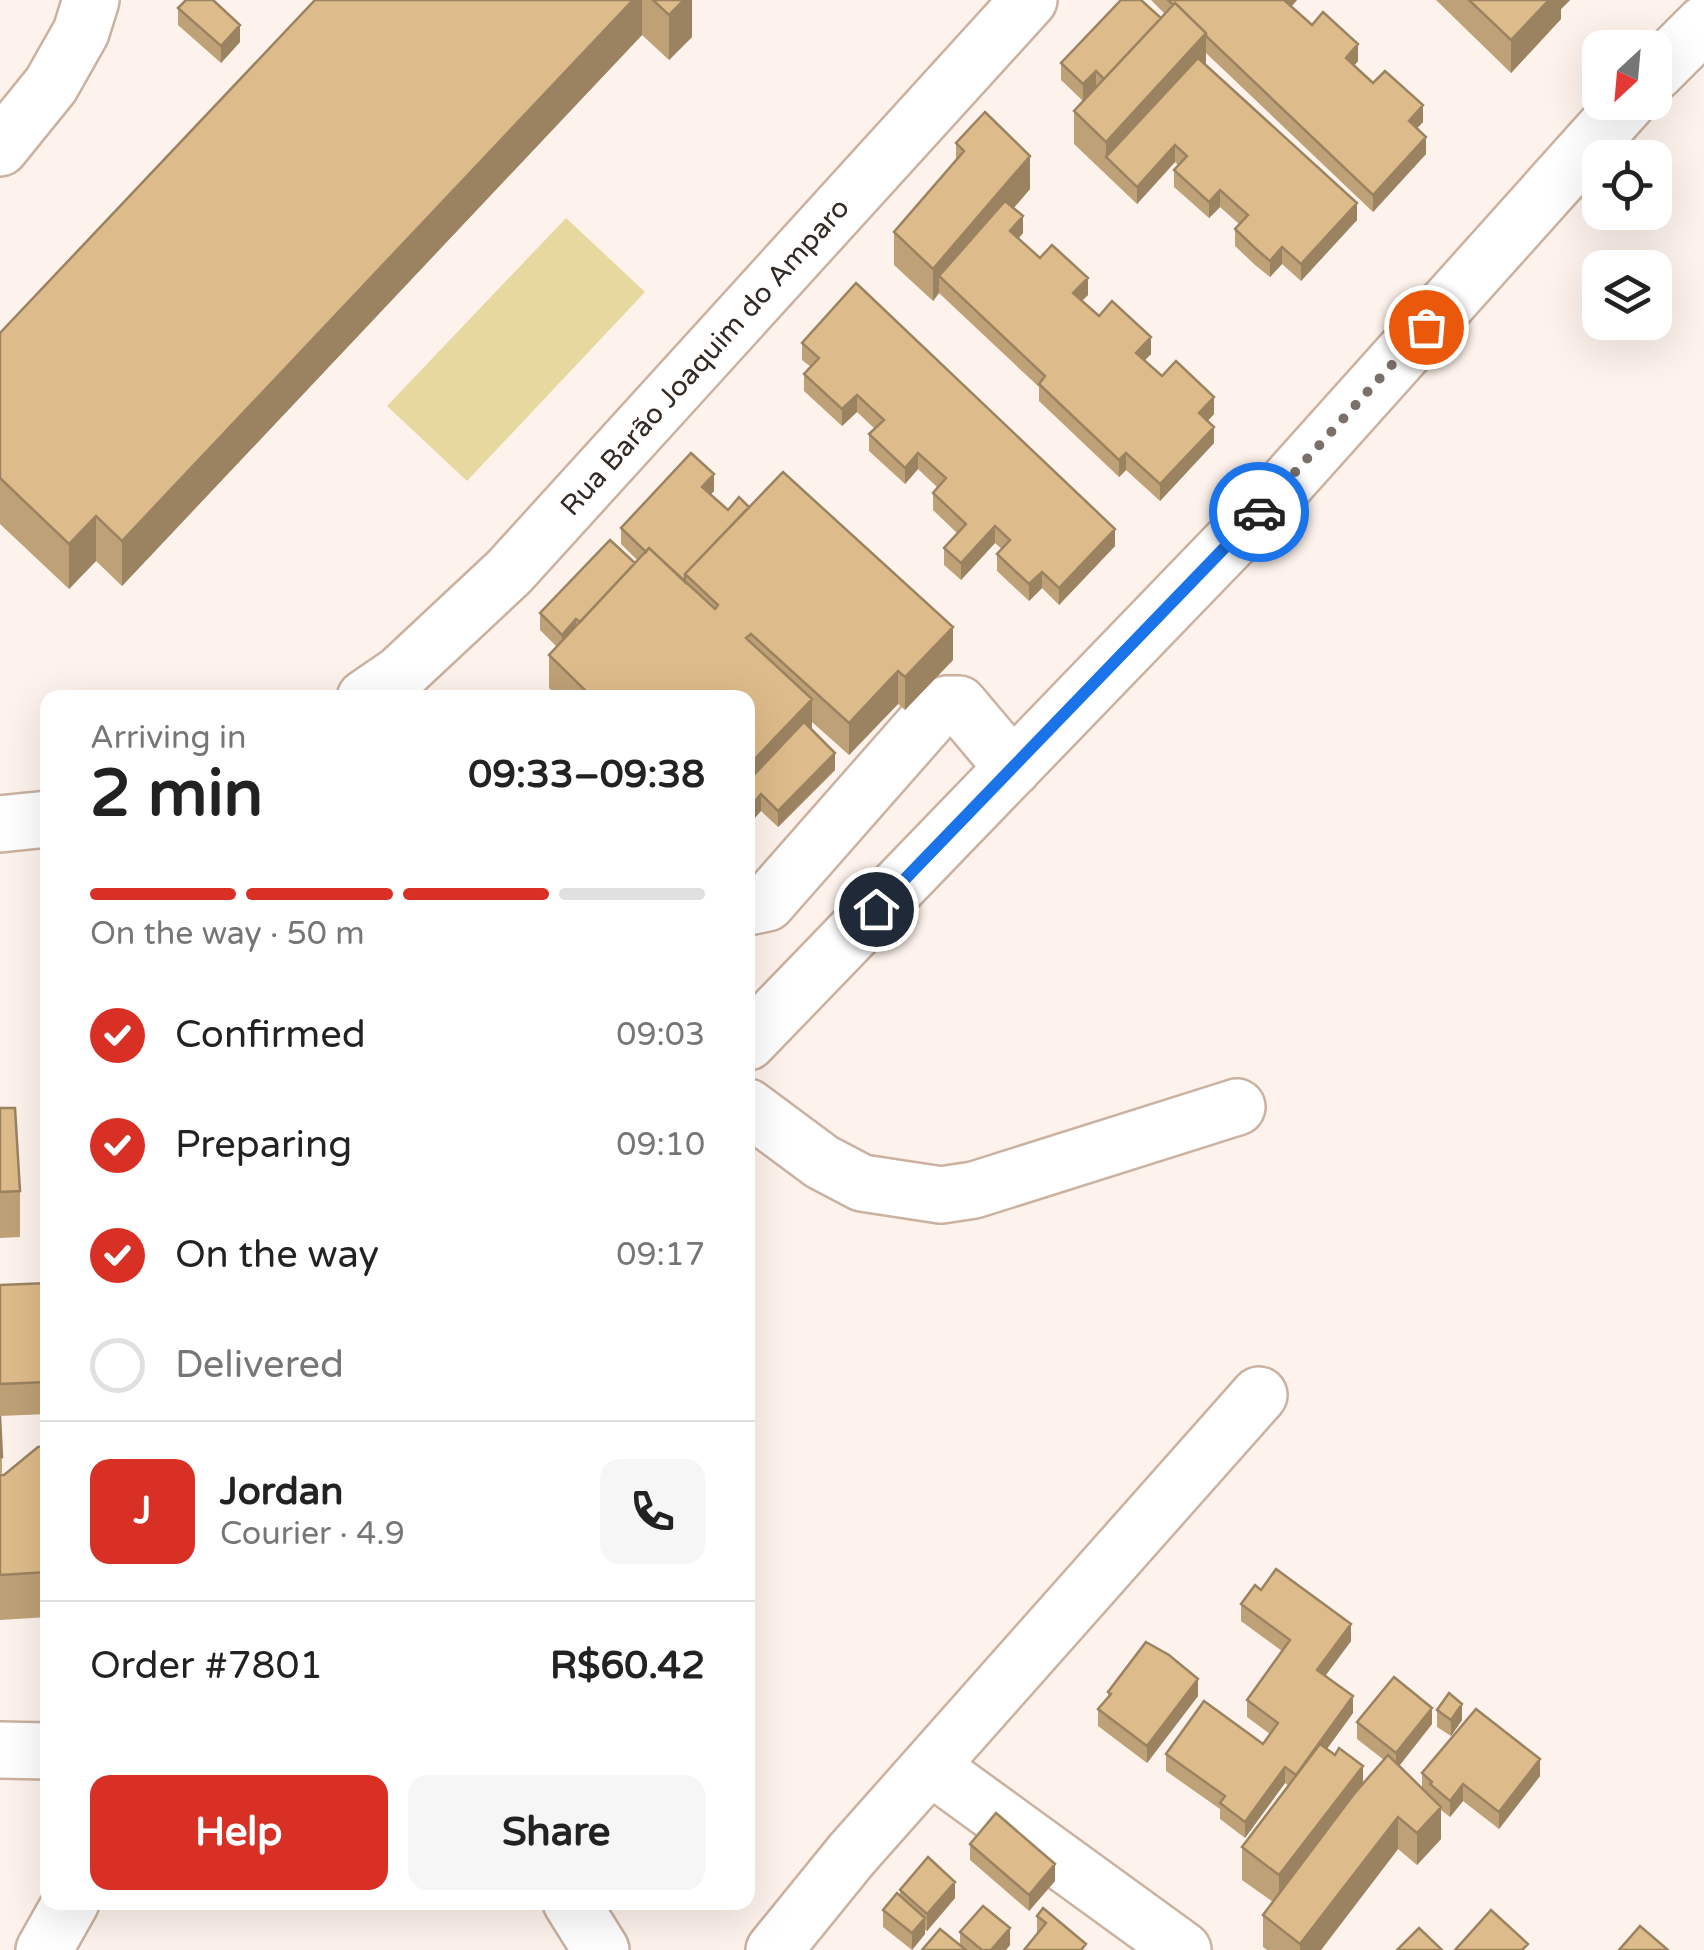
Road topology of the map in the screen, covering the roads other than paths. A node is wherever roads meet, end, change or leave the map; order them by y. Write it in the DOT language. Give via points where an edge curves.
graph roads {
  1 [pos="91,0"];
  2 [pos="1029,0"];
  3 [pos="1704,24"];
  4 [pos="1672,56"];
  5 [pos="1612,120"];
  6 [pos="0,148"];
  7 [pos="377,690"];
  8 [pos="1013,768"];
  9 [pos="40,819"];
  10 [pos="0,824"];
  11 [pos="755,906"];
  12 [pos="755,1035"];
  13 [pos="1237,1107"];
  14 [pos="755,1112"];
  15 [pos="1258,1395"];
  16 [pos="0,1750"];
  17 [pos="40,1751"];
  18 [pos="931,1766"];
  19 [pos="66,1910"];
  20 [pos="576,1910"];
  21 [pos="44,1950"];
  22 [pos="601,1950"];
  23 [pos="774,1950"];
  24 [pos="1184,1950"];
  1 -- 6 [label="street" via="82,32 51,85"];
  2 -- 7 [label="street, Rua Barão Joaquim do Amparo" via="509,572"];
  3 -- 4 [label="street"];
  5 -- 8 [label="street" via="1275,496"];
  8 -- 11 [label="street" via="960,704 948,704 767,903"];
  8 -- 12 [label="street"];
  9 -- 10 [label="street"];
  13 -- 14 [label="street" via="941,1195 862,1183"];
  15 -- 18 [label="street"];
  16 -- 17 [label="street"];
  18 -- 23 [label="street"];
  18 -- 24 [label="street"];
  19 -- 21 [label="street"];
  20 -- 22 [label="street"];
}
